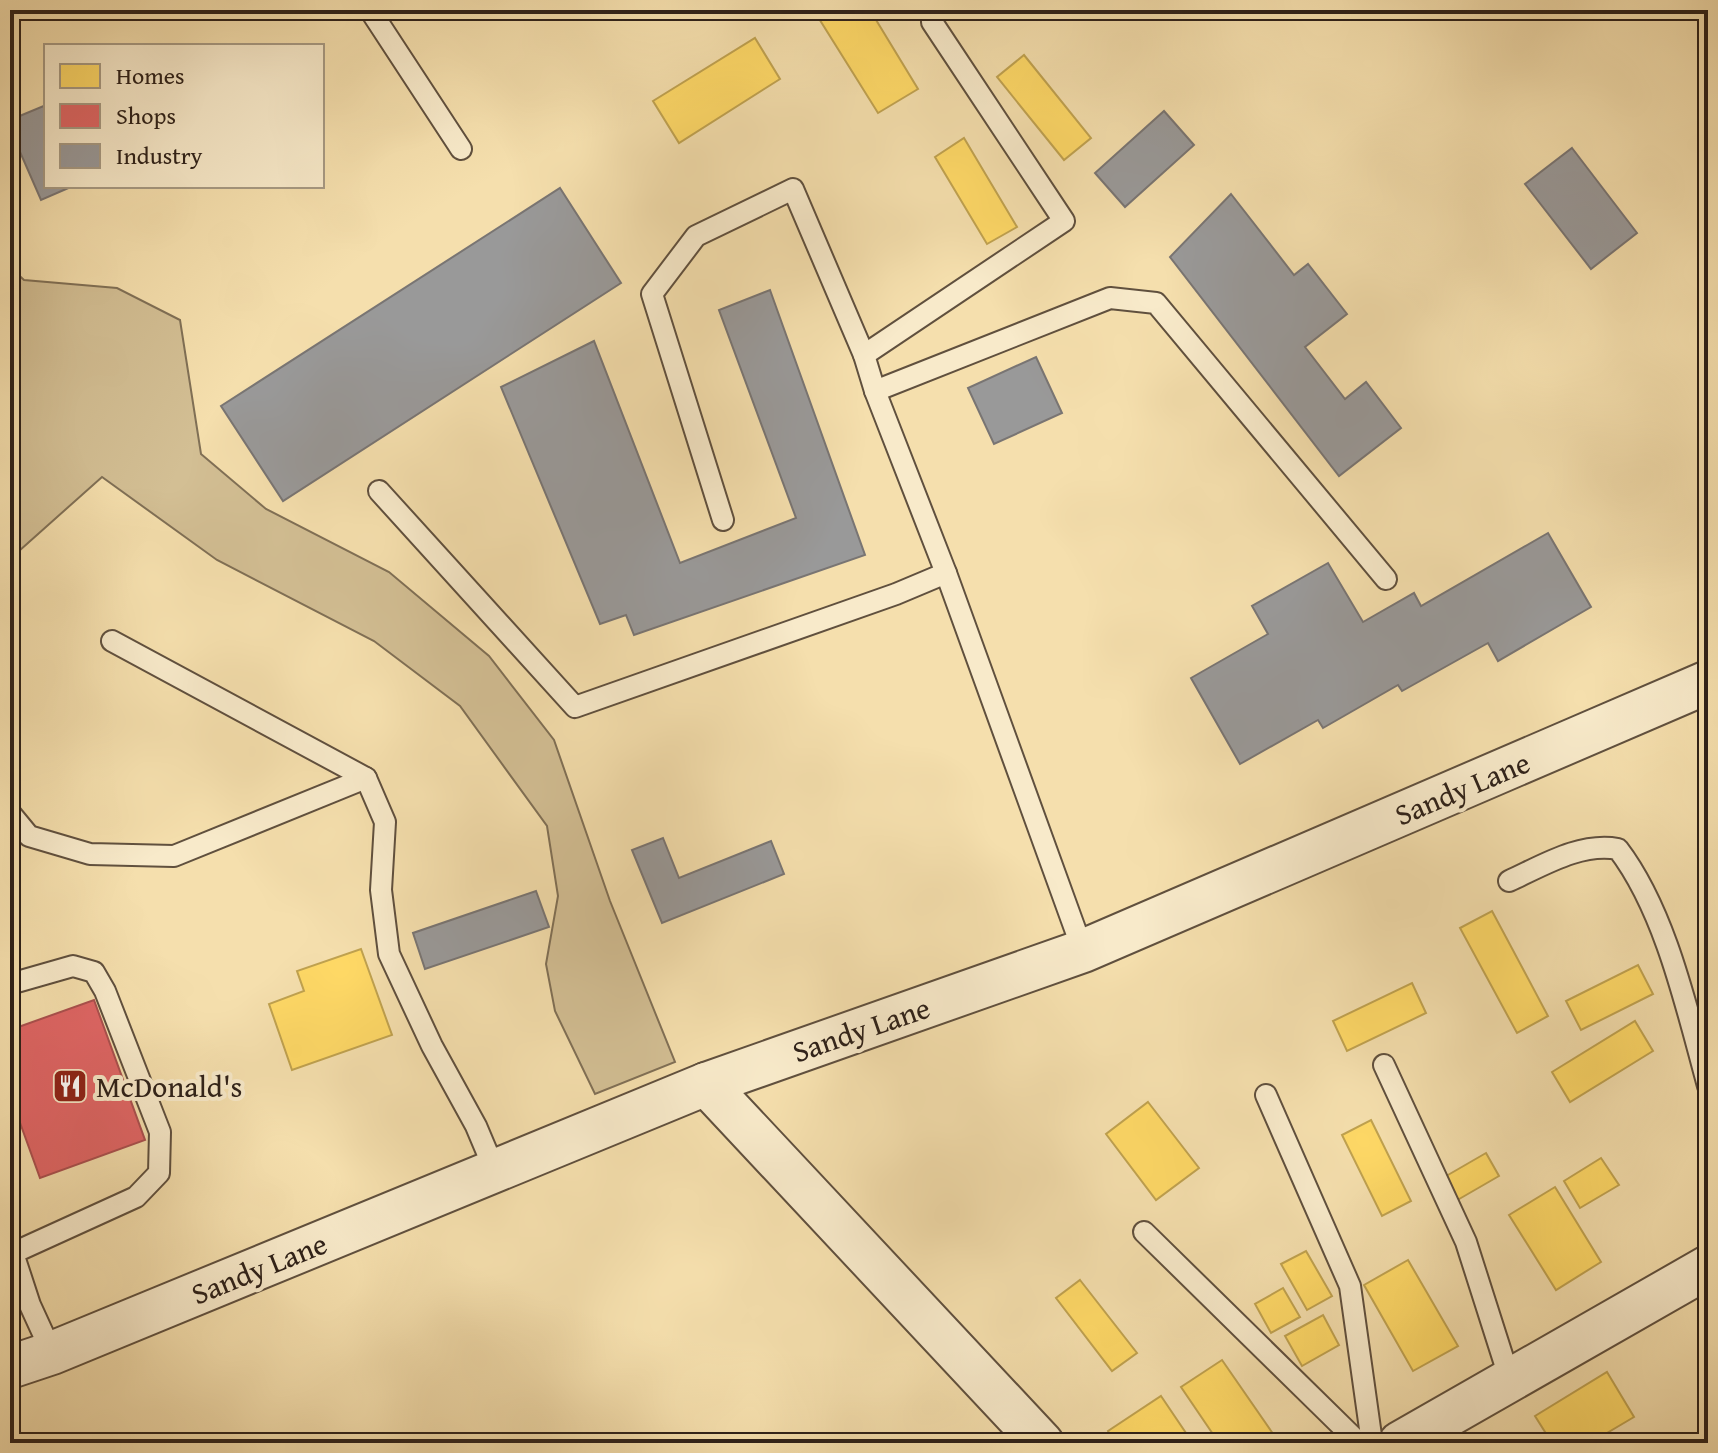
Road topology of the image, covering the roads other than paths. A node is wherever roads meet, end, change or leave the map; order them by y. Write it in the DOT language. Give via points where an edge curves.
graph roads {
  1 [pos="370,10"];
  2 [pos="932,22"];
  3 [pos="461,149"];
  4 [pos="864,355"];
  5 [pos="875,391"];
  6 [pos="379,491"];
  7 [pos="723,520"];
  8 [pos="946,573"];
  9 [pos="1386,579"];
  10 [pos="112,641"];
  11 [pos="1708,682"];
  12 [pos="366,778"];
  13 [pos="10,813"];
  14 [pos="1509,881"];
  15 [pos="1083,951"];
  16 [pos="10,984"];
  17 [pos="1384,1065"];
  18 [pos="706,1084"];
  19 [pos="1708,1086"];
  20 [pos="1266,1095"];
  21 [pos="495,1171"];
  22 [pos="1144,1232"];
  23 [pos="1708,1267"];
  24 [pos="52,1353"];
  25 [pos="10,1367"];
  26 [pos="1510,1380"];
  27 [pos="1042,1443"];
  28 [pos="1359,1443"];
  29 [pos="1372,1443"];
  30 [pos="1400,1443"];
  1 -- 3 [label="lane"];
  2 -- 4 [label="lane" via="1064,221"];
  4 -- 5 [label="lane"];
  4 -- 7 [label="lane" via="793,189 696,236 652,294"];
  5 -- 8 [label="lane"];
  5 -- 9 [label="lane" via="1110,298 1156,303"];
  6 -- 8 [label="lane" via="575,707"];
  8 -- 15 [label="lane"];
  10 -- 12 [label="lane"];
  11 -- 15 [label="street, Sandy Lane"];
  12 -- 13 [label="lane" via="174,856 90,854 29,836"];
  12 -- 21 [label="lane" via="385,822 381,890 389,954"];
  14 -- 19 [label="lane" via="1571,853 1601,846 1618,849 1630,865 1676,973"];
  15 -- 18 [label="street, Sandy Lane"];
  16 -- 24 [label="lane" via="73,966 94,972 155,1118 162,1148 159,1173 136,1197 13,1253"];
  17 -- 26 [label="lane" via="1466,1242"];
  18 -- 21 [label="street, Sandy Lane"];
  18 -- 27 [label="street"];
  20 -- 29 [label="lane" via="1350,1286"];
  21 -- 24 [label="street, Sandy Lane"];
  22 -- 28 [label="lane"];
  23 -- 26 [label="street"];
  24 -- 25 [label="street, Sandy Lane"];
  26 -- 30 [label="street"];
}
